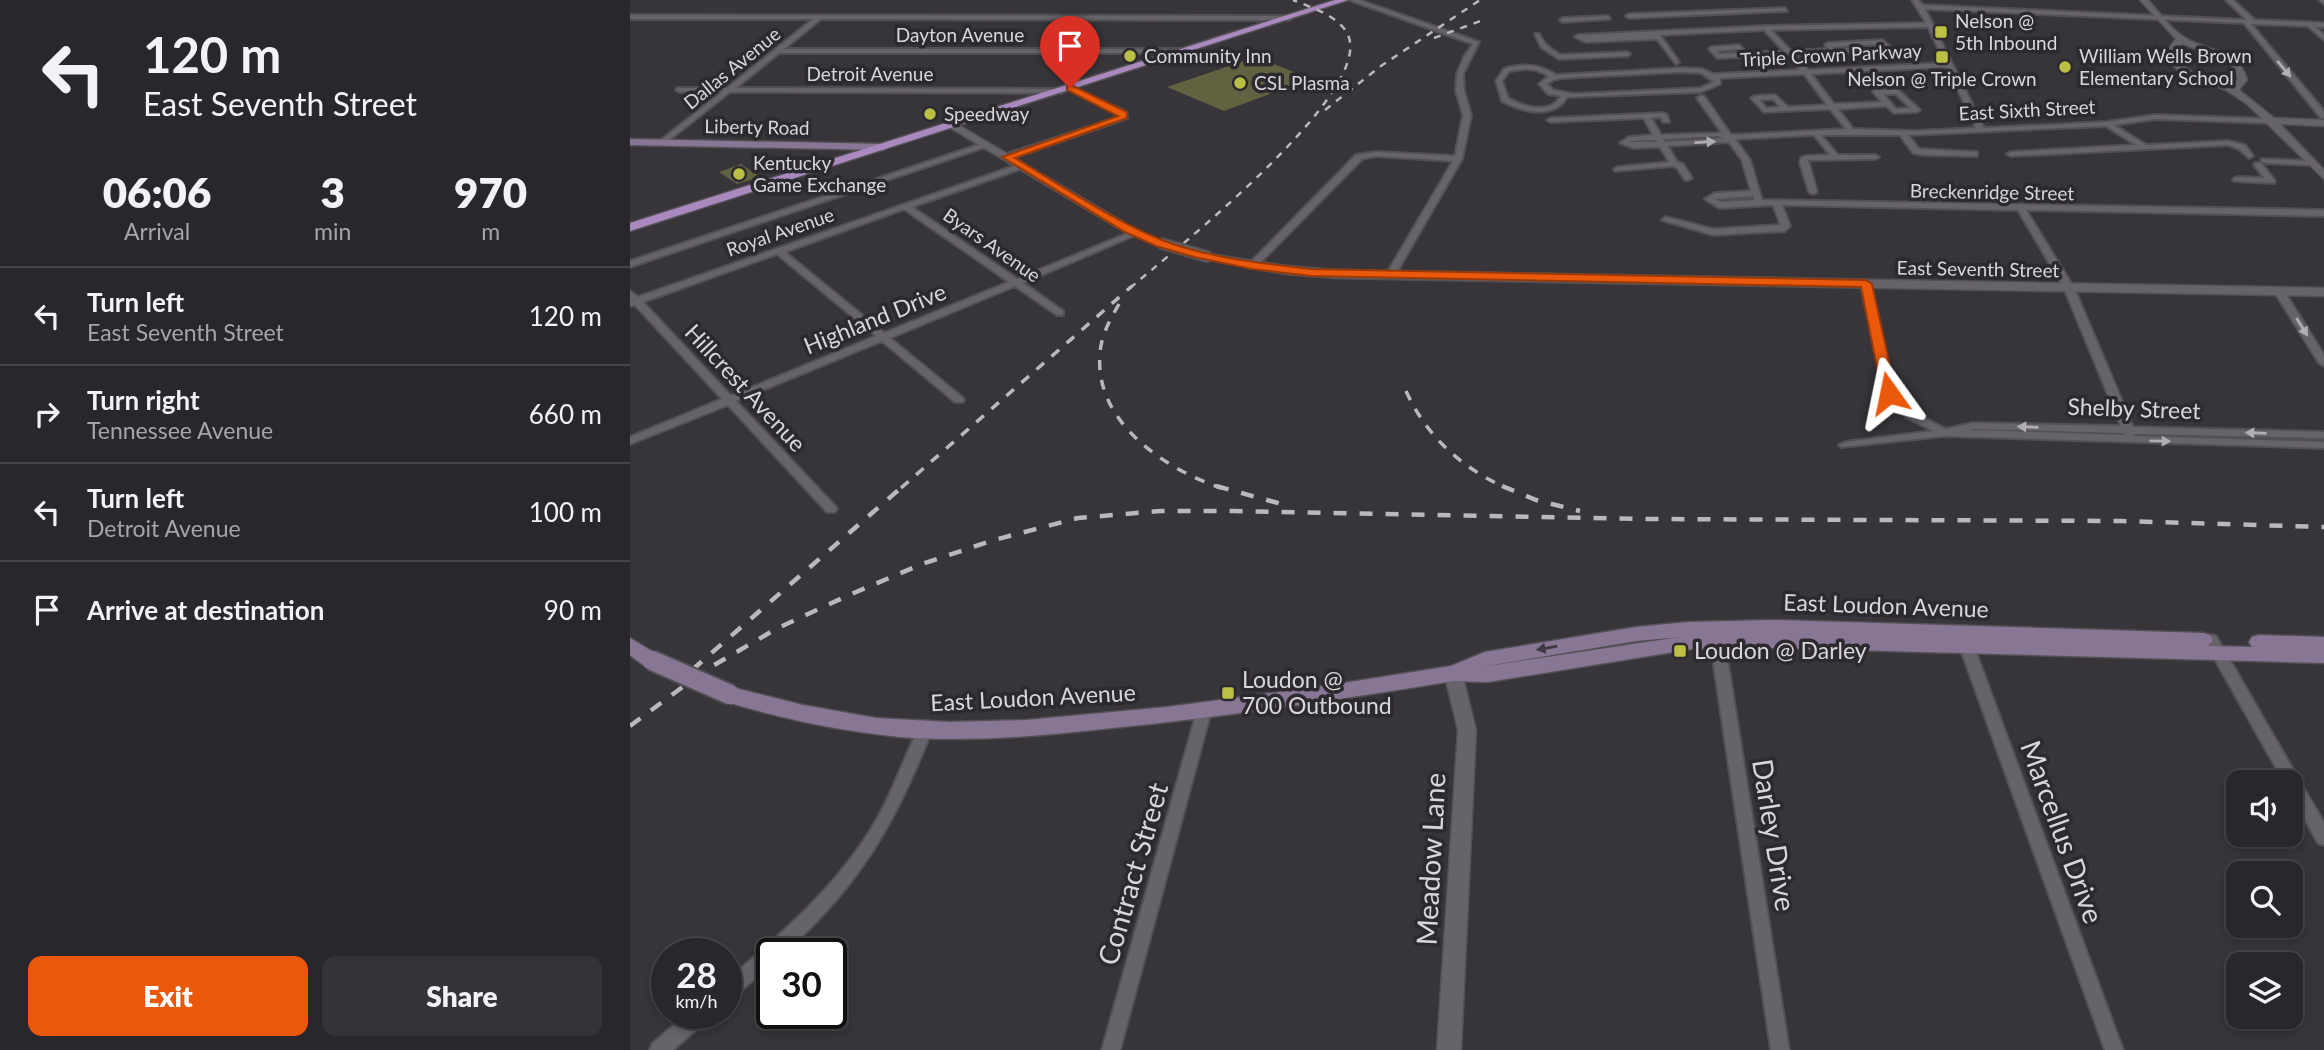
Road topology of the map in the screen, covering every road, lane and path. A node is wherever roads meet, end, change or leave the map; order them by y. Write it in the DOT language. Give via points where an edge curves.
graph roads {
  1 [pos="1344,0"];
  2 [pos="1353,0"];
  3 [pos="1750,0"];
  4 [pos="1915,0"];
  5 [pos="1981,0"];
  6 [pos="2062,0"];
  7 [pos="2144,0"];
  8 [pos="2229,0"];
  9 [pos="1921,6"];
  10 [pos="1744,9"];
  11 [pos="1785,10"];
  12 [pos="1988,11"];
  13 [pos="1694,14"];
  14 [pos="2073,14"];
  15 [pos="1629,16"];
  16 [pos="630,17"];
  17 [pos="820,17"];
  18 [pos="1289,18"];
  19 [pos="1608,18"];
  20 [pos="2161,18"];
  21 [pos="1585,19"];
  22 [pos="1563,20"];
  23 [pos="2249,22"];
  24 [pos="2309,24"];
  25 [pos="1930,25"];
  26 [pos="2324,25"];
  27 [pos="1766,28"];
  28 [pos="1707,30"];
  29 [pos="1657,34"];
  30 [pos="1537,35"];
  31 [pos="1595,37"];
  32 [pos="2324,38"];
  33 [pos="2177,43"];
  34 [pos="778,51"];
  35 [pos="1183,51"];
  36 [pos="1834,51"];
  37 [pos="1789,53"];
  38 [pos="1627,54"];
  39 [pos="1604,55"];
  40 [pos="1745,55"];
  41 [pos="1676,62"];
  42 [pos="1950,67"];
  43 [pos="1686,69"];
  44 [pos="1672,70"];
  45 [pos="1808,74"];
  46 [pos="1555,77"];
  47 [pos="1716,79"];
  48 [pos="2237,88"];
  49 [pos="1065,89"];
  50 [pos="680,90"];
  51 [pos="730,90"];
  52 [pos="1684,91"];
  53 [pos="1700,92"];
  54 [pos="1565,95"];
  55 [pos="1888,104"];
  56 [pos="1835,107"];
  57 [pos="1786,109"];
  58 [pos="1646,116"];
  59 [pos="2324,116"];
  60 [pos="1551,120"];
  61 [pos="1666,120"];
  62 [pos="2271,121"];
  63 [pos="2324,123"];
  64 [pos="2108,124"];
  65 [pos="951,125"];
  66 [pos="1981,130"];
  67 [pos="1852,131"];
  68 [pos="1816,133"];
  69 [pos="1903,133"];
  70 [pos="1730,137"];
  71 [pos="1661,141"];
  72 [pos="630,142"];
  73 [pos="664,142"];
  74 [pos="987,145"];
  75 [pos="883,146"];
  76 [pos="2143,146"];
  77 [pos="1974,154"];
  78 [pos="2011,154"];
  79 [pos="1007,157"];
  80 [pos="1835,157"];
  81 [pos="1875,157"];
  82 [pos="1458,159"];
  83 [pos="2262,163"];
  84 [pos="2312,163"];
  85 [pos="1674,164"];
  86 [pos="1020,166"];
  87 [pos="1618,169"];
  88 [pos="2324,176"];
  89 [pos="1688,178"];
  90 [pos="2237,179"];
  91 [pos="1814,192"];
  92 [pos="1754,193"];
  93 [pos="1760,202"];
  94 [pos="1777,203"];
  95 [pos="905,206"];
  96 [pos="2021,208"];
  97 [pos="2324,213"];
  98 [pos="1666,220"];
  99 [pos="630,227"];
  100 [pos="1136,233"];
  101 [pos="779,251"];
  102 [pos="630,264"];
  103 [pos="1252,266"];
  104 [pos="1391,275"];
  105 [pos="1016,282"];
  106 [pos="1866,284"];
  107 [pos="2069,288"];
  108 [pos="2279,291"];
  109 [pos="2324,292"];
  110 [pos="632,300"];
  111 [pos="1060,313"];
  112 [pos="883,337"];
  113 [pos="2324,363"];
  114 [pos="959,400"];
  115 [pos="727,401"];
  116 [pos="1945,433"];
  117 [pos="2130,435"];
  118 [pos="2324,435"];
  119 [pos="630,441"];
  120 [pos="2324,445"];
  121 [pos="1845,446"];
  122 [pos="831,509"];
  123 [pos="1716,634"];
  124 [pos="1964,639"];
  125 [pos="2324,643"];
  126 [pos="630,645"];
  127 [pos="2214,646"];
  128 [pos="2324,656"];
  129 [pos="1453,673"];
  130 [pos="1204,711"];
  131 [pos="925,730"];
  132 [pos="2324,838"];
  133 [pos="742,978"];
  134 [pos="683,1029"];
  135 [pos="659,1050"];
  136 [pos="1111,1050"];
  137 [pos="1449,1050"];
  138 [pos="1780,1050"];
  139 [pos="2114,1050"];
  1 -- 18 [label="main road"];
  2 -- 82 [label="street" via="1477,43 1460,74 1467,115"];
  3 -- 10 [label="street"];
  4 -- 9 [label="street"];
  5 -- 12 [label="street"];
  6 -- 14 [label="street"];
  7 -- 20 [label="street"];
  8 -- 23 [label="street"];
  9 -- 12 [label="street"];
  9 -- 25 [label="street"];
  11 -- 13 [label="street"];
  12 -- 14 [label="street"];
  13 -- 15 [label="street"];
  13 -- 28 [label="street"];
  14 -- 20 [label="street"];
  16 -- 17 [label="street"];
  17 -- 18 [label="street"];
  17 -- 34 [label="street, Dallas Avenue"];
  18 -- 35 [label="main road"];
  19 -- 21 [label="street"];
  20 -- 23 [label="street"];
  20 -- 33 [label="street"];
  21 -- 22 [label="street"];
  21 -- 31 [label="street"];
  23 -- 24 [label="street"];
  23 -- 59 [label="street, one-way"];
  24 -- 26 [label="street"];
  24 -- 32 [label="street"];
  25 -- 27 [label="street"];
  25 -- 42 [label="street"];
  27 -- 28 [label="street"];
  27 -- 37 [label="street"];
  28 -- 29 [label="street"];
  29 -- 31 [label="street"];
  29 -- 41 [label="street"];
  30 -- 39 [label="street" via="1543,46 1559,57"];
  31 -- 39 [label="street"];
  33 -- 48 [label="street" via="2218,54 2236,66 2243,75"];
  33 -- 48 [label="street" via="2169,54 2179,67"];
  34 -- 35 [label="street, Dayton Avenue"];
  34 -- 51 [label="street, Dallas Avenue"];
  35 -- 49 [label="main road"];
  36 -- 36 [label="street" via="1828,45 1882,42 1890,49"];
  36 -- 37 [label="street"];
  37 -- 40 [label="street"];
  37 -- 45 [label="street"];
  38 -- 39 [label="street"];
  41 -- 43 [label="street"];
  41 -- 44 [label="street"];
  42 -- 45 [label="street, Triple Crown Parkway"];
  42 -- 66 [label="street"];
  43 -- 44 [label="street"];
  43 -- 47 [label="street, Triple Crown Parkway"];
  44 -- 46 [label="street"];
  45 -- 47 [label="street, Triple Crown Parkway"];
  45 -- 56 [label="street"];
  46 -- 54 [label="street" via="1545,81 1545,88"];
  46 -- 54 [label="street" via="1539,68 1521,67 1506,70 1499,80 1505,99 1520,106 1551,108"];
  47 -- 53 [label="street, Triple Crown Parkway" via="1713,87"];
  48 -- 62 [label="street"];
  49 -- 51 [label="street, Detroit Avenue"];
  49 -- 65 [label="main road"];
  49 -- 79 [label="street, Detroit Avenue" via="1124,114 1121,119"];
  50 -- 51 [label="street, Detroit Avenue"];
  51 -- 73 [label="street, Dallas Avenue"];
  52 -- 53 [label="street"];
  52 -- 54 [label="street"];
  53 -- 70 [label="street"];
  55 -- 55 [label="street" via="1894,111 1916,110 1898,92 1877,92"];
  55 -- 56 [label="street"];
  56 -- 57 [label="street"];
  56 -- 67 [label="street"];
  58 -- 60 [label="street"];
  58 -- 61 [label="street" via="1663,115"];
  58 -- 71 [label="street"];
  62 -- 63 [label="street, East Sixth Street"];
  62 -- 64 [label="street, East Sixth Street" via="2155,117"];
  62 -- 84 [label="street"];
  64 -- 66 [label="street, East Sixth Street"];
  64 -- 76 [label="street"];
  65 -- 74 [label="street, East Seventh Street"];
  65 -- 75 [label="main road"];
  66 -- 69 [label="street, East Sixth Street"];
  67 -- 68 [label="street, East Sixth Street"];
  67 -- 69 [label="street, East Sixth Street"];
  68 -- 70 [label="street, East Sixth Street"];
  68 -- 80 [label="street"];
  69 -- 77 [label="street" via="1916,151"];
  70 -- 71 [label="street, East Sixth Street" via="1718,134"];
  70 -- 92 [label="street" via="1746,160"];
  71 -- 85 [label="street"];
  72 -- 73 [label="main road, Liberty Road"];
  73 -- 75 [label="main road, Liberty Road"];
  74 -- 79 [label="street, East Seventh Street"];
  74 -- 102 [label="street"];
  75 -- 99 [label="main road"];
  76 -- 78 [label="street"];
  76 -- 83 [label="street" via="2228,143 2242,147"];
  79 -- 86 [label="street, East Seventh Street"];
  80 -- 81 [label="street"];
  80 -- 91 [label="street" via="1804,160"];
  82 -- 103 [label="street" via="1359,157"];
  82 -- 104 [label="street"];
  83 -- 84 [label="street"];
  83 -- 90 [label="street" via="2271,181"];
  84 -- 88 [label="street"];
  85 -- 87 [label="street"];
  85 -- 89 [label="street"];
  86 -- 95 [label="street, Royal Avenue"];
  86 -- 100 [label="street, East Seventh Street"];
  92 -- 93 [label="street"];
  92 -- 93 [label="street, Breckenridge Street" via="1709,199 1719,205"];
  93 -- 94 [label="street, Breckenridge Street"];
  94 -- 96 [label="street, Breckenridge Street"];
  94 -- 98 [label="street" via="1786,226 1782,229 1713,232"];
  95 -- 101 [label="street, Royal Avenue"];
  95 -- 105 [label="street, Byars Avenue"];
  96 -- 97 [label="street, Breckenridge Street"];
  96 -- 107 [label="street"];
  100 -- 103 [label="street, East Seventh Street, bridge"];
  100 -- 105 [label="street, Highland Drive"];
  101 -- 110 [label="street, Royal Avenue"];
  101 -- 112 [label="street"];
  103 -- 104 [label="street, East Seventh Street"];
  104 -- 106 [label="street, East Seventh Street"];
  105 -- 111 [label="street, Byars Avenue"];
  105 -- 112 [label="street, Highland Drive"];
  106 -- 107 [label="street, East Seventh Street"];
  106 -- 116 [label="street" via="1889,393 1910,415"];
  107 -- 108 [label="street, East Seventh Street"];
  107 -- 117 [label="street"];
  108 -- 109 [label="street, East Seventh Street"];
  108 -- 113 [label="street, one-way"];
  110 -- 115 [label="street, Hillcrest Avenue"];
  112 -- 114 [label="street"];
  112 -- 115 [label="street, Highland Drive"];
  115 -- 119 [label="street, Highland Drive"];
  115 -- 122 [label="street, Hillcrest Avenue"];
  116 -- 117 [label="street, Shelby Street" via="1973,426"];
  116 -- 121 [label="street, Shelby Street"];
  118 -- 117 [label="street, Shelby Street, one-way"];
  117 -- 120 [label="street, Shelby Street, one-way"];
  123 -- 124 [label="main road, East Loudon Avenue"];
  123 -- 129 [label="main road, East Loudon Avenue" via="1488,674"];
  123 -- 138 [label="street, Darley Drive"];
  124 -- 127 [label="main road, East Loudon Avenue"];
  124 -- 139 [label="street, Marcellus Drive"];
  125 -- 127 [label="main road, East Loudon Avenue"];
  126 -- 131 [label="main road, East Loudon Avenue, bridge" via="650,660 731,695 790,712"];
  127 -- 128 [label="main road, East Loudon Avenue"];
  127 -- 132 [label="street"];
  129 -- 130 [label="main road, East Loudon Avenue"];
  129 -- 137 [label="street, Meadow Lane" via="1467,730"];
  130 -- 131 [label="main road, East Loudon Avenue" via="1037,727"];
  130 -- 136 [label="street, Contract Street"];
  131 -- 133 [label="street" via="906,779 863,855 803,926"];
  134 -- 135 [label="street"];
}
